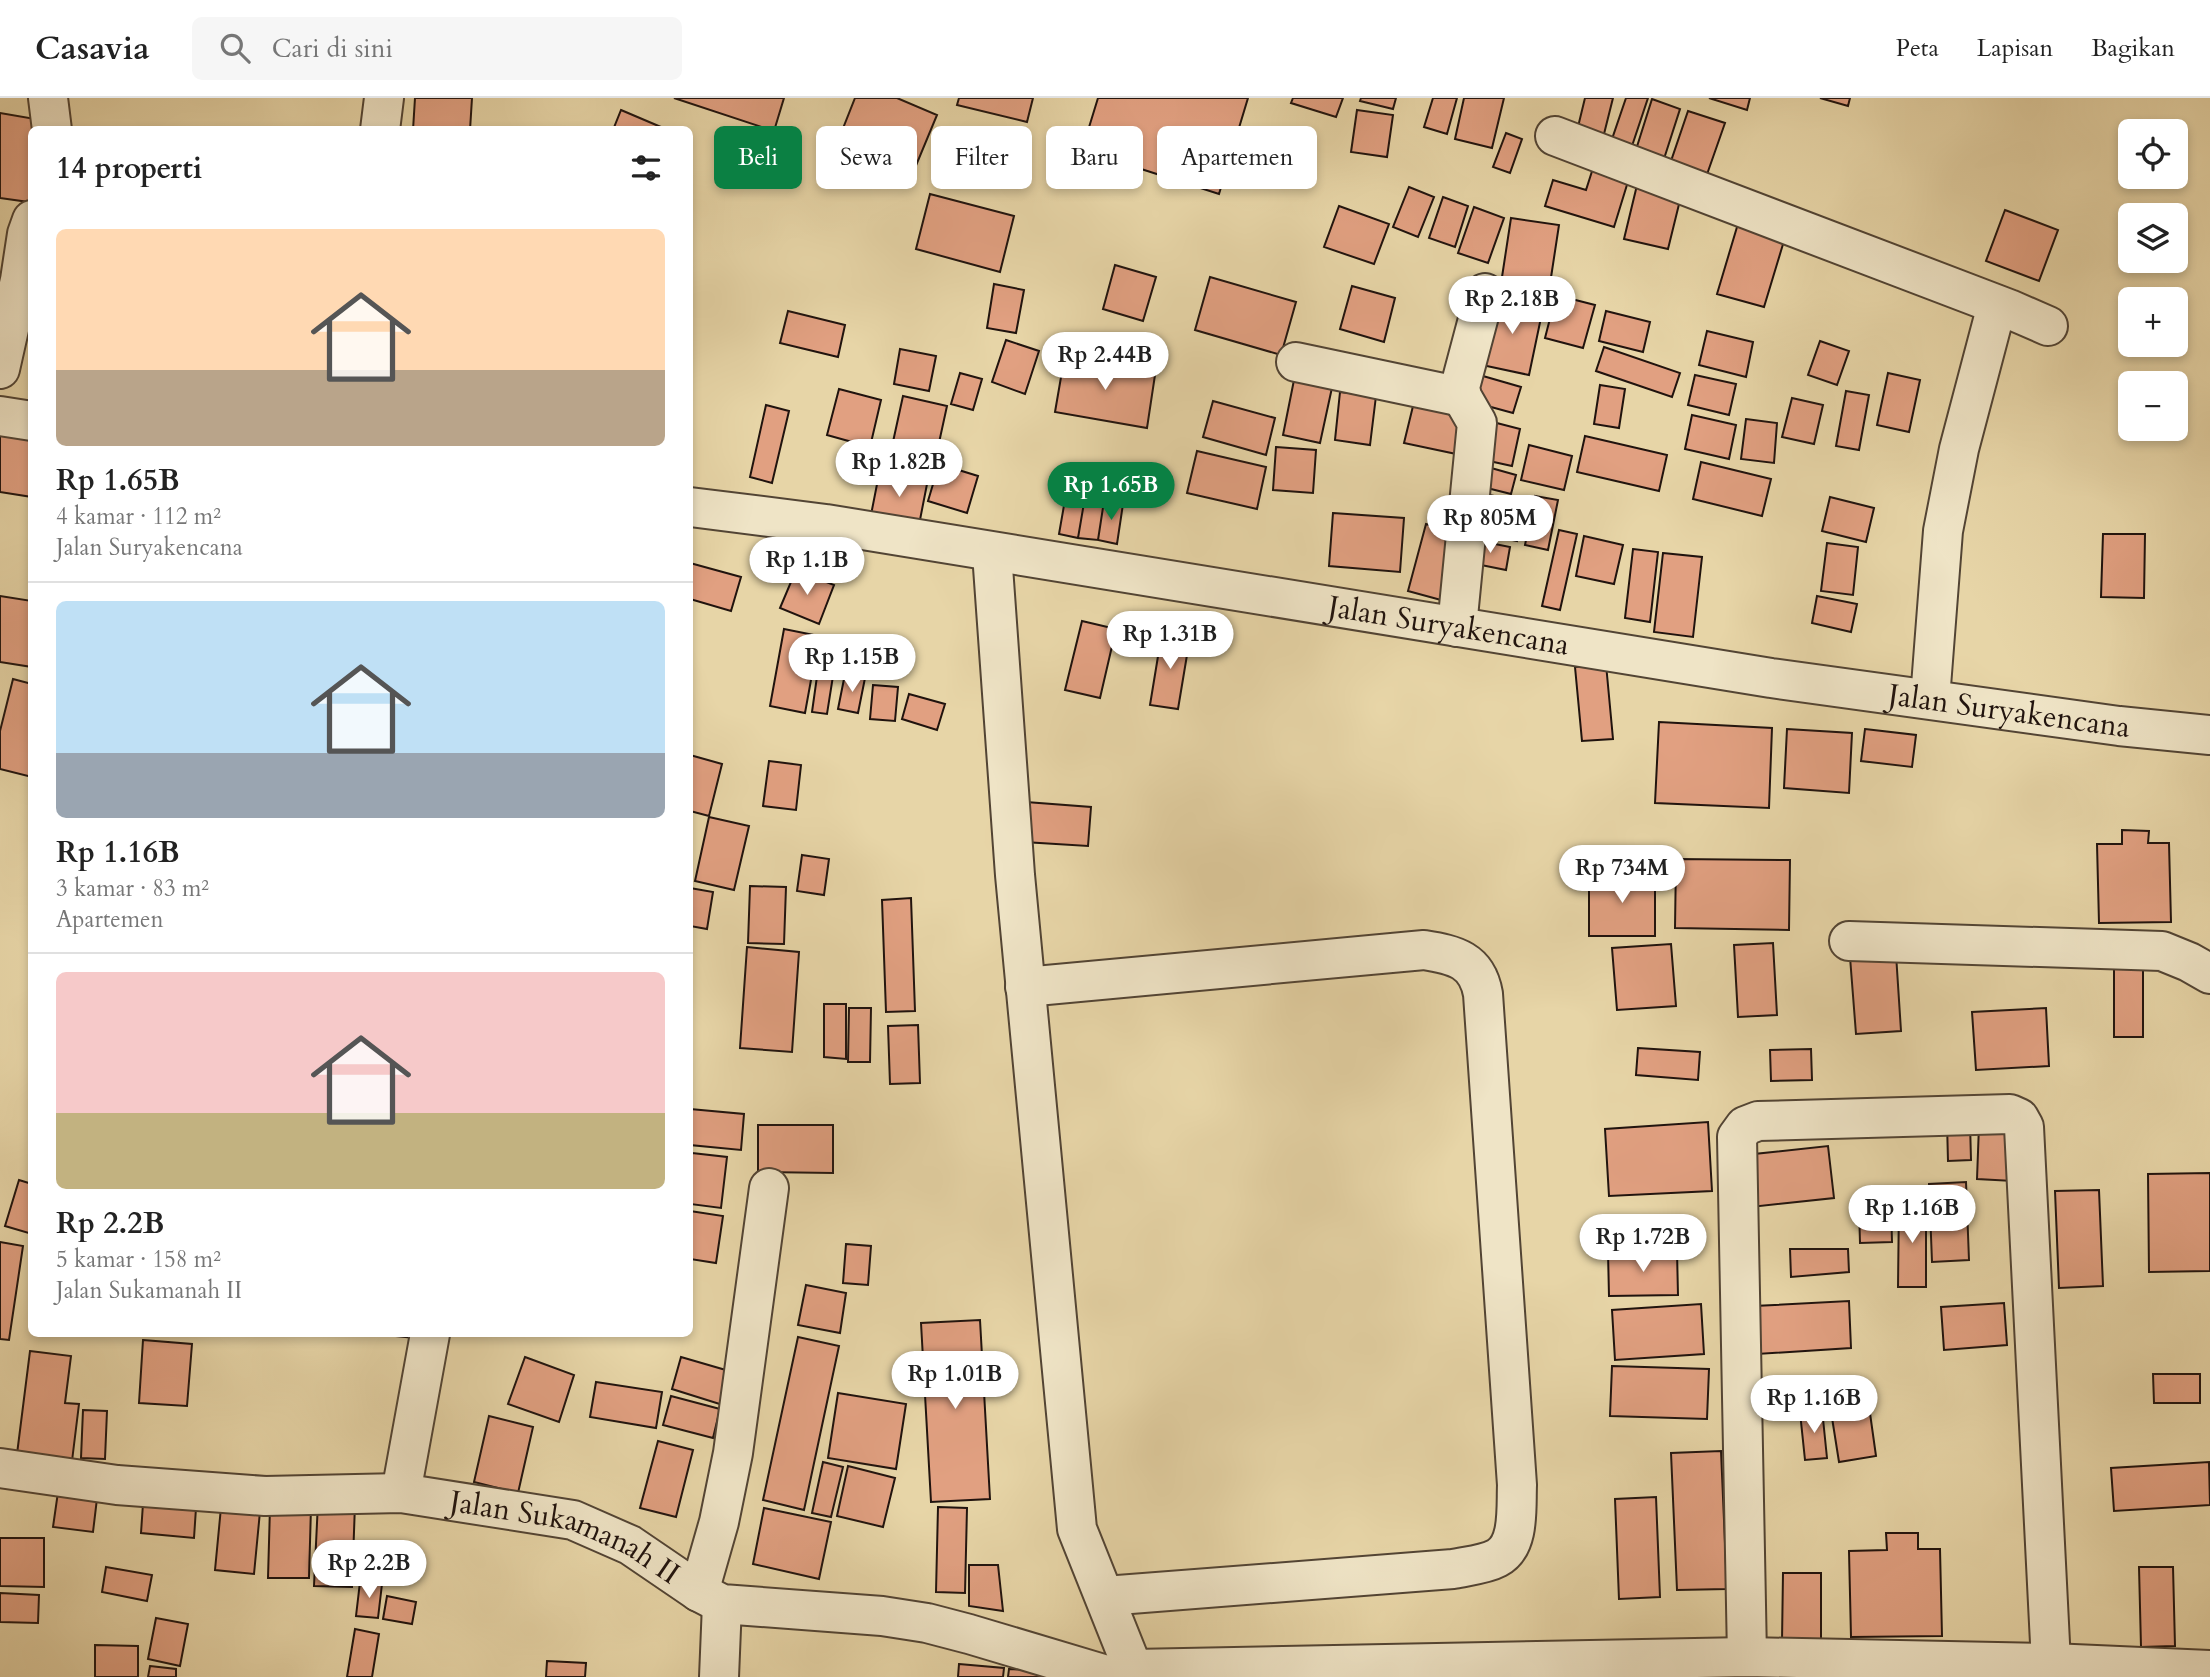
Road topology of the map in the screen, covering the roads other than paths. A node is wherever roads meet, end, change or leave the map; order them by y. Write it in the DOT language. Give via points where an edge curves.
graph roads {
  1 [pos="48,98"];
  2 [pos="384,98"];
  3 [pos="52,126"];
  4 [pos="380,126"];
  5 [pos="1555,136"];
  6 [pos="28,231"];
  7 [pos="1485,293"];
  8 [pos="1997,305"];
  9 [pos="2048,326"];
  10 [pos="1296,362"];
  11 [pos="0,369"];
  12 [pos="1462,397"];
  13 [pos="0,416"];
  14 [pos="28,420"];
  15 [pos="693,508"];
  16 [pos="992,553"];
  17 [pos="1457,627"];
  18 [pos="1930,699"];
  19 [pos="2210,735"];
  20 [pos="1849,941"];
  21 [pos="2210,974"];
  22 [pos="1026,987"];
  23 [pos="769,1188"];
  24 [pos="429,1337"];
  25 [pos="0,1468"];
  26 [pos="401,1493"];
  27 [pos="1105,1596"];
  28 [pos="710,1598"];
  29 [pos="1747,1657"];
  30 [pos="2051,1663"];
  31 [pos="1604,1669"];
  32 [pos="1424,1670"];
  33 [pos="2210,1670"];
  34 [pos="1126,1674"];
  35 [pos="719,1677"];
  1 -- 3 [label="street"];
  2 -- 4 [label="street"];
  5 -- 8 [label="street"];
  6 -- 11 [label="street"];
  7 -- 12 [label="street" via="1460,387"];
  8 -- 9 [label="street"];
  8 -- 18 [label="street" via="1943,531"];
  10 -- 12 [label="street"];
  12 -- 17 [label="street" via="1477,424"];
  13 -- 14 [label="street"];
  15 -- 16 [label="street, Jalan Suryakencana" via="826,524"];
  16 -- 17 [label="street, Jalan Suryakencana"];
  16 -- 22 [label="street"];
  17 -- 18 [label="street, Jalan Suryakencana"];
  18 -- 19 [label="street, Jalan Suryakencana"];
  20 -- 21 [label="street" via="2162,951"];
  22 -- 27 [label="street" via="1077,1529"];
  22 -- 27 [label="street" via="1424,950 1446,953 1466,963 1480,978 1483,995 1517,1485 1514,1534 1504,1553 1453,1569"];
  23 -- 28 [label="street"];
  24 -- 26 [label="street"];
  25 -- 26 [label="street, Jalan Sukamanah II" via="117,1485 265,1496"];
  26 -- 28 [label="street, Jalan Sukamanah II" via="573,1520 630,1545"];
  27 -- 34 [label="street"];
  28 -- 34 [label="street, Jalan Sukamanah II" via="927,1623"];
  28 -- 35 [label="street"];
  29 -- 30 [label="street, Jalan Sukamanah II"];
  29 -- 30 [label="street" via="1737,1137 1745,1126 1758,1121 2010,1114 2024,1127"];
  29 -- 31 [label="street, Jalan Sukamanah II"];
  30 -- 33 [label="street, Jalan Sukamanah II"];
  31 -- 32 [label="street, Jalan Sukamanah II"];
  32 -- 34 [label="street, Jalan Sukamanah II"];
}
